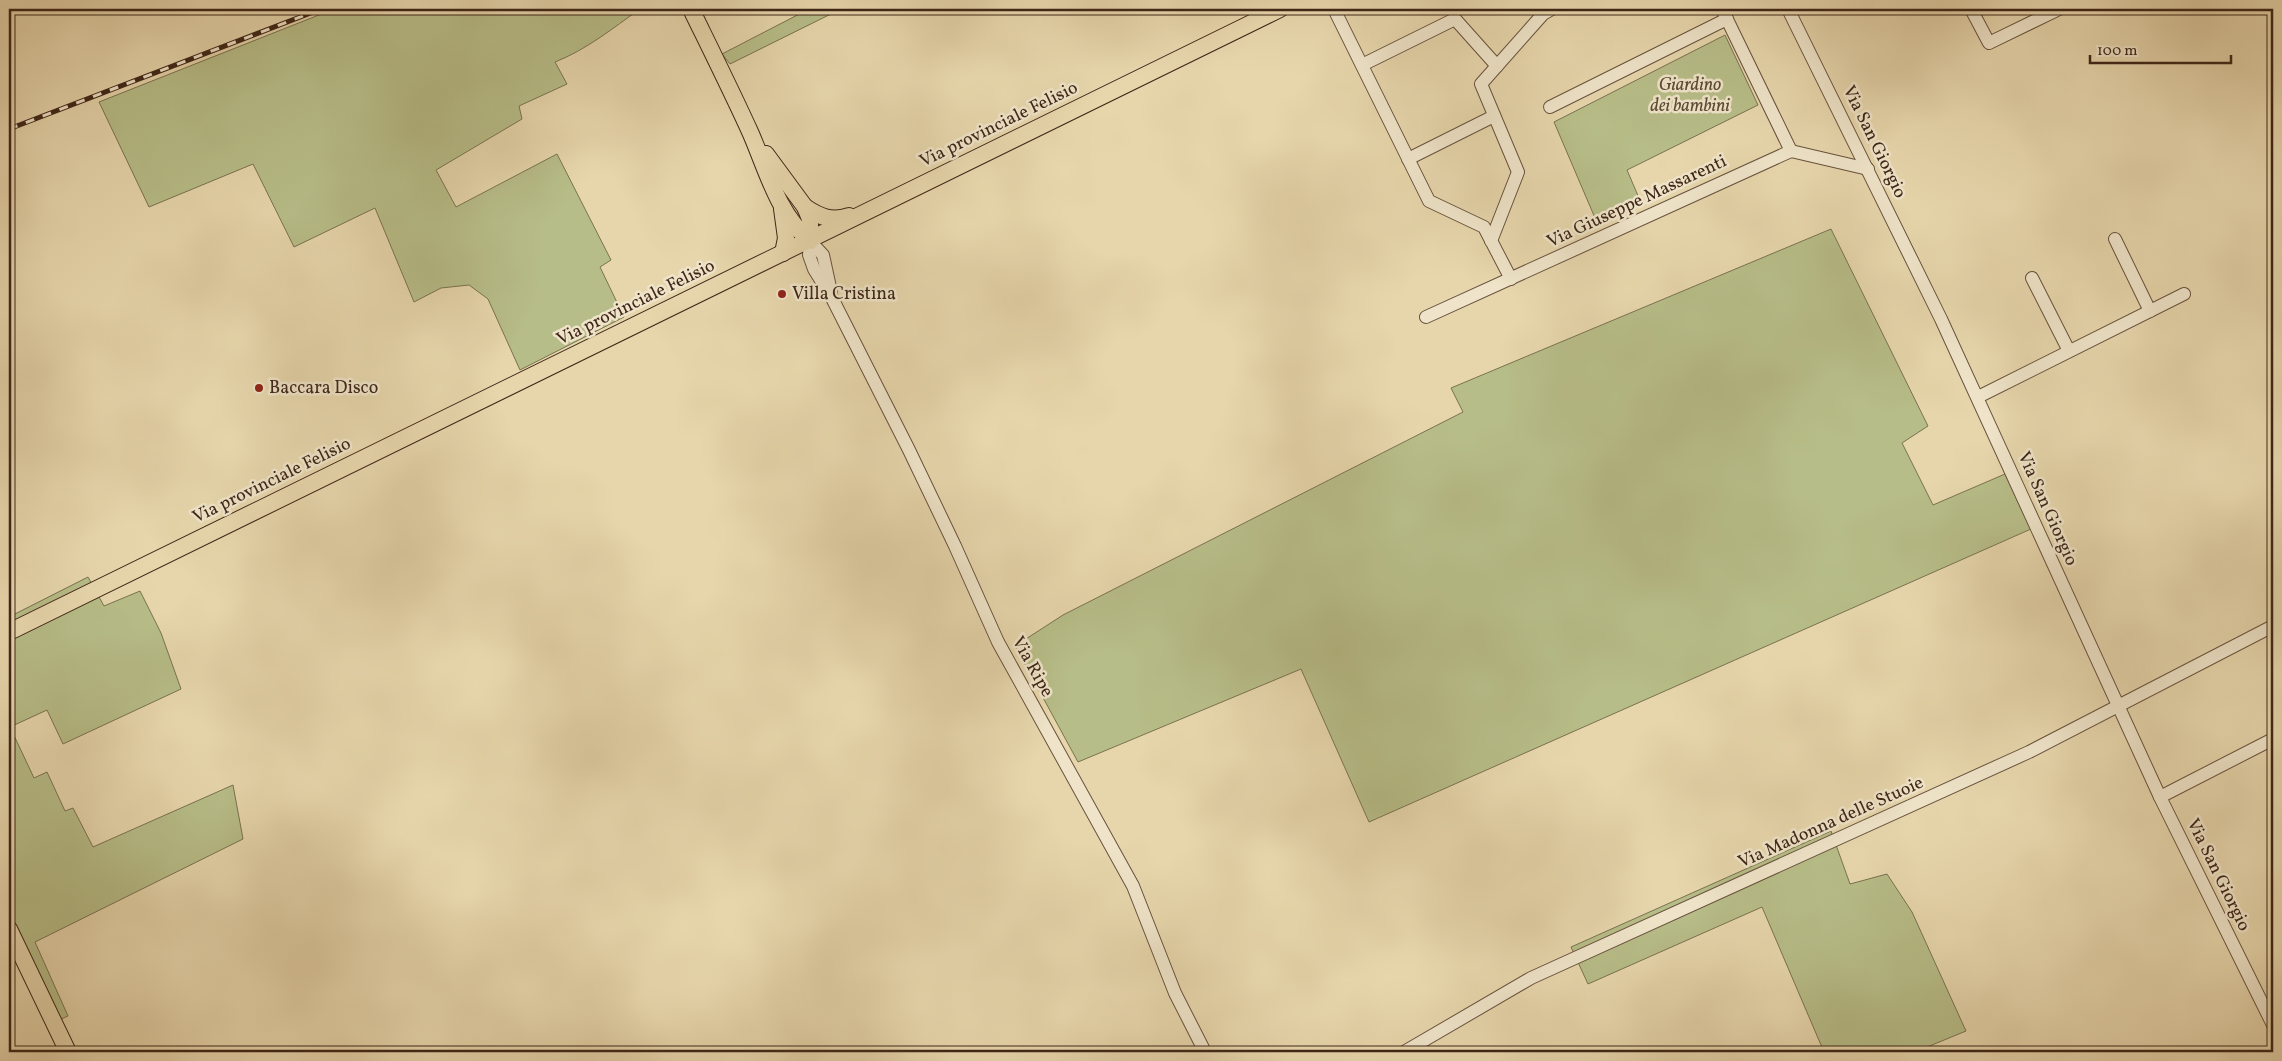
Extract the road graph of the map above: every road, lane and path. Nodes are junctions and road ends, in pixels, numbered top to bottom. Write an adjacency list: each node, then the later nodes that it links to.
1 (691, 9): 13 (main road)
2 (1280, 9): 19 (main road, Via provinciale Felisio)
3 (1334, 9): 9 (street)
4 (1788, 9): 16 (street, Via San Giorgio)
5 (1971, 9): 6 (street)
6 (2060, 9)
7 (1545, 10): 10 (street)
8 (1725, 14): 11 (street); 14 (street)
9 (1362, 65): 10 (street); 15 (street)
10 (1497, 66): 12 (street)
11 (1550, 107)
12 (1494, 116): 15 (street); 22 (street)
13 (751, 134): 17 (main road); 18 (main road)
14 (1791, 151): 16 (street); 25 (street, Via Giuseppe Massarenti)
15 (1408, 159): 22 (street)
16 (1868, 169): 30 (street, Via San Giorgio)
17 (782, 207): 21 (main road); 23 (main road)
18 (805, 207): 19 (main road); 21 (main road)
19 (877, 207): 21 (main road, Via provinciale Felisio)
20 (2115, 239): 27 (street)
21 (810, 241): 23 (main road, Via provinciale Felisio); 39 (street, Via Ripe)
22 (1491, 241): 25 (street)
23 (783, 253): 32 (main road, Via provinciale Felisio)
24 (2032, 278): 29 (street)
25 (1511, 279): 28 (street, Via Giuseppe Massarenti)
26 (2184, 294): 27 (street)
27 (2150, 311): 29 (street)
28 (1426, 318)
29 (2069, 351): 30 (street)
30 (1978, 397): 33 (street, Via San Giorgio)
31 (2273, 626): 33 (street, Via Madonna delle Stuoie)
32 (9, 632)
33 (2118, 706): 35 (street, Via San Giorgio); 40 (street, Via Madonna delle Stuoie)
34 (2273, 739): 35 (street)
35 (2160, 797): 37 (street, Via San Giorgio)
36 (9, 929): 38 (main road)
37 (2273, 1025)
38 (68, 1052)
39 (1205, 1052)
40 (1404, 1052)

